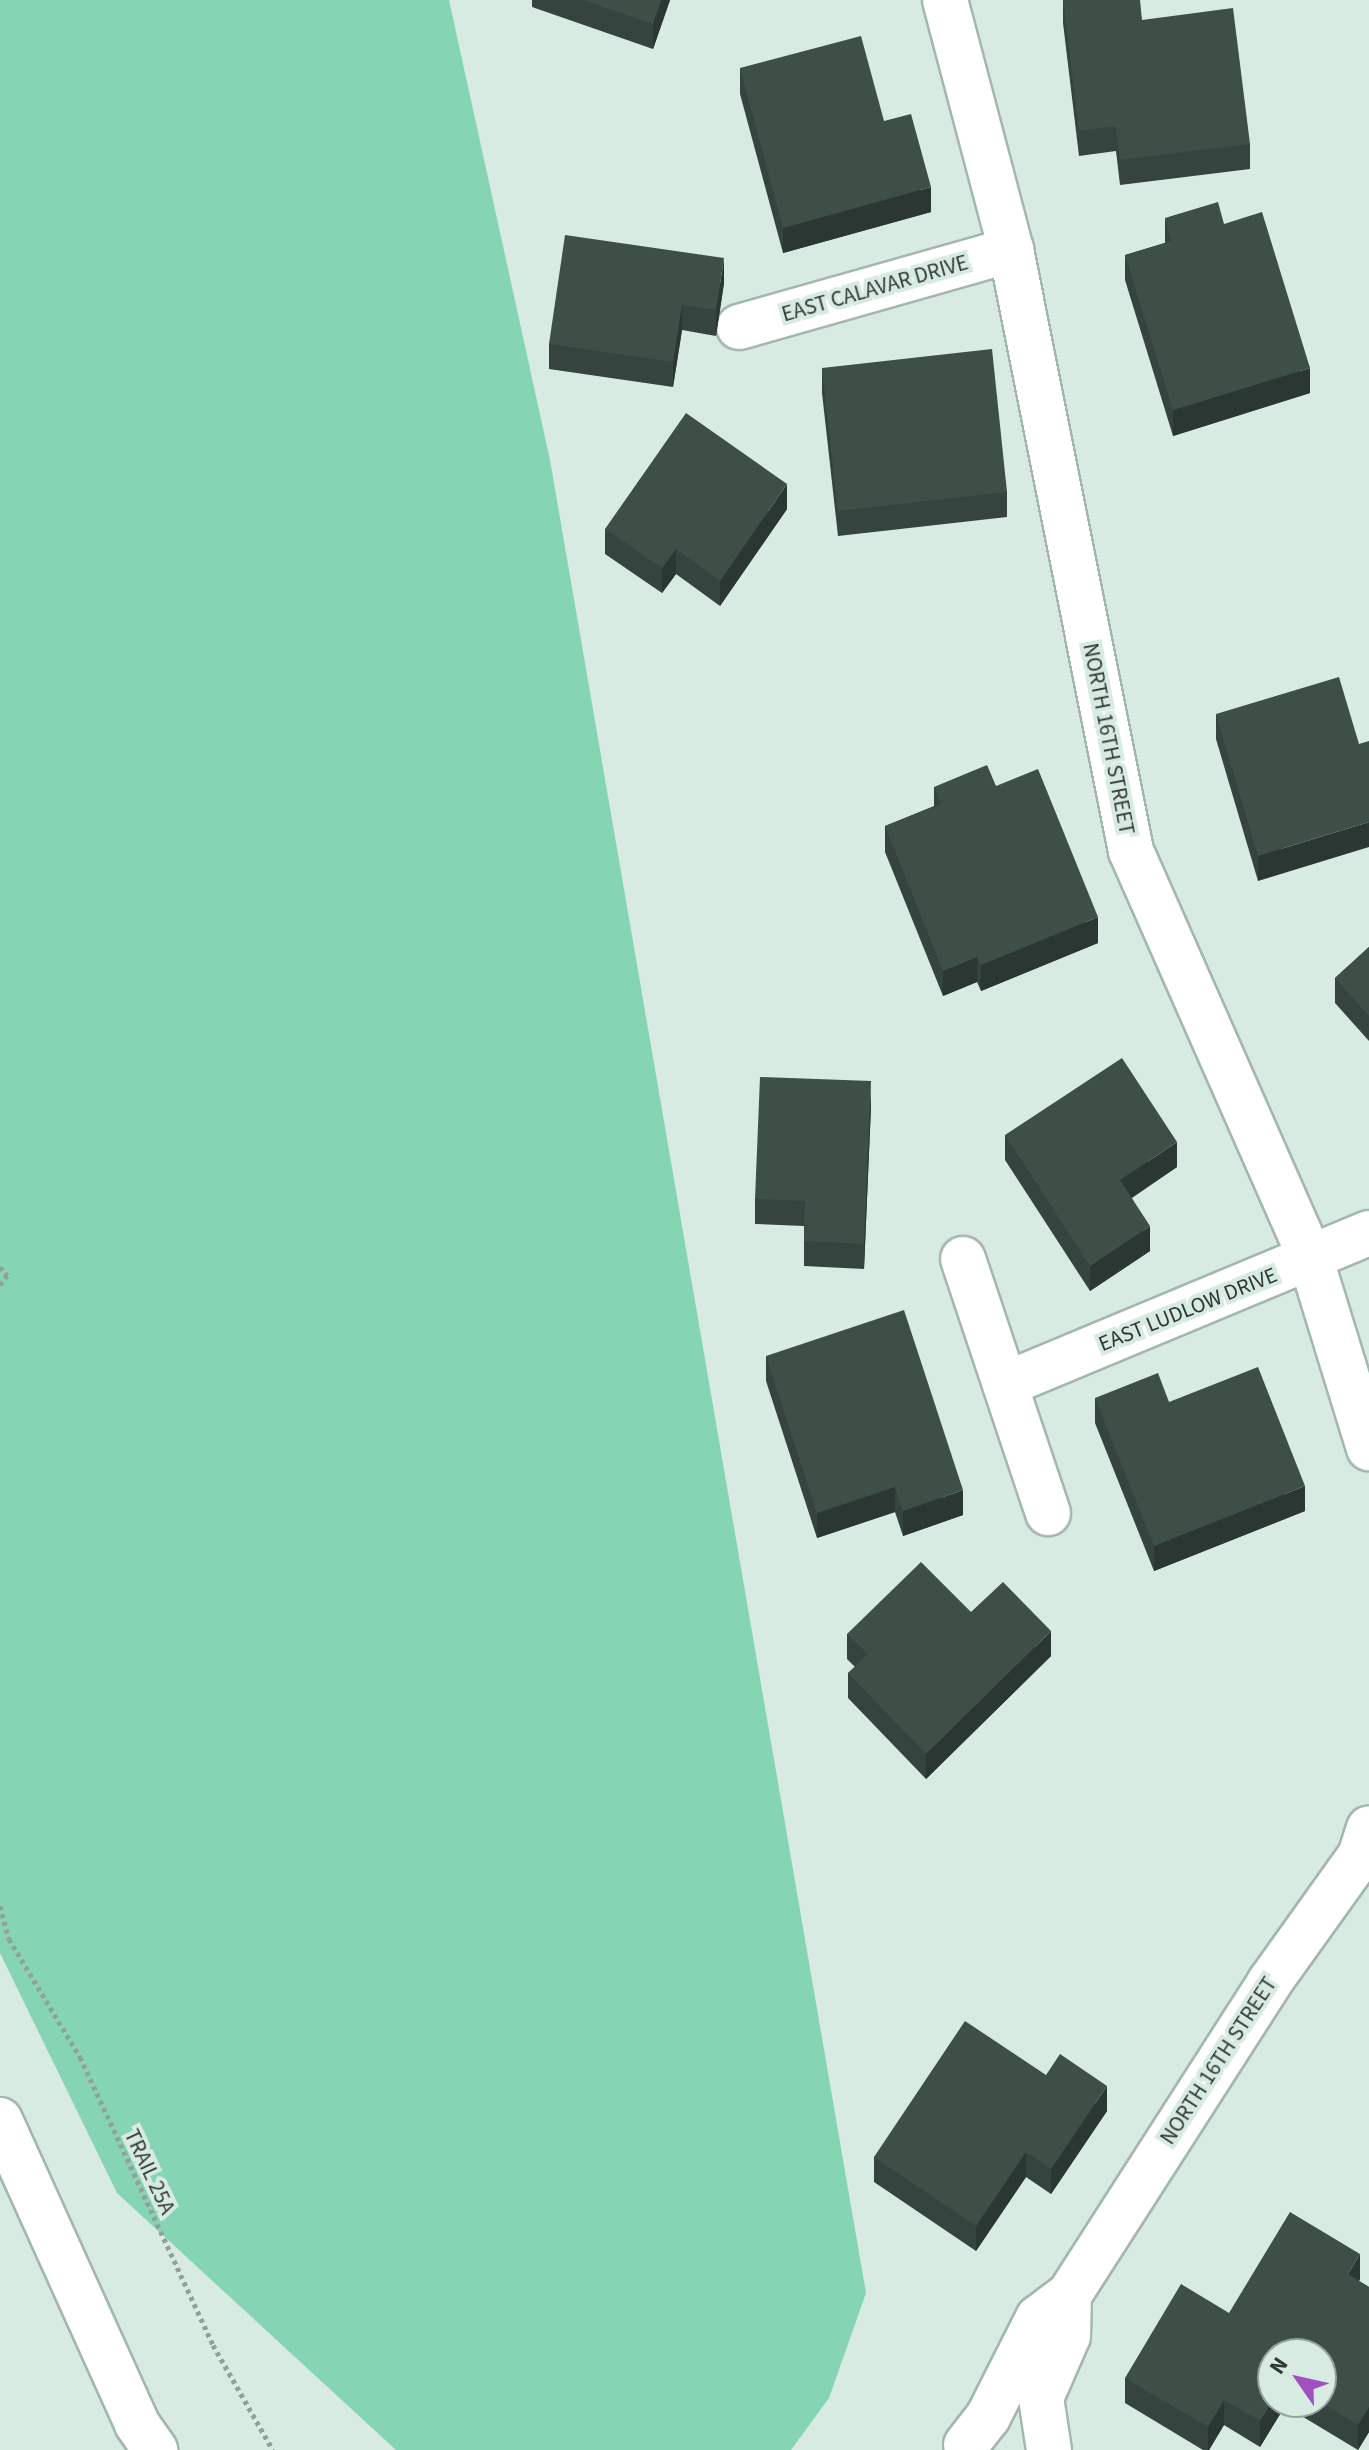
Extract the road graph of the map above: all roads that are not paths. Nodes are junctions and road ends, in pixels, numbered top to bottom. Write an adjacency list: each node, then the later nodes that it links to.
1 (945, 0): 2 (street, NORTH 16TH STREET)
2 (1011, 250): 3 (street, EAST CALAVAR DRIVE); 6 (street, NORTH 16TH STREET)
3 (739, 327)
4 (1369, 1233): 6 (street, EAST LUDLOW DRIVE)
5 (963, 1259): 7 (street)
6 (1311, 1260): 7 (street, EAST LUDLOW DRIVE); 8 (street, NORTH 16TH STREET)
7 (1006, 1384): 9 (street)
8 (1369, 1448)
9 (1048, 1513)
10 (1369, 1828): 12 (street, NORTH 16TH STREET)
11 (0, 2120): 14 (street)
12 (1069, 2295): 13 (street, NORTH 16TH STREET); 15 (street)
13 (963, 2447): 15 (street)
14 (155, 2450)
15 (1047, 2450)

